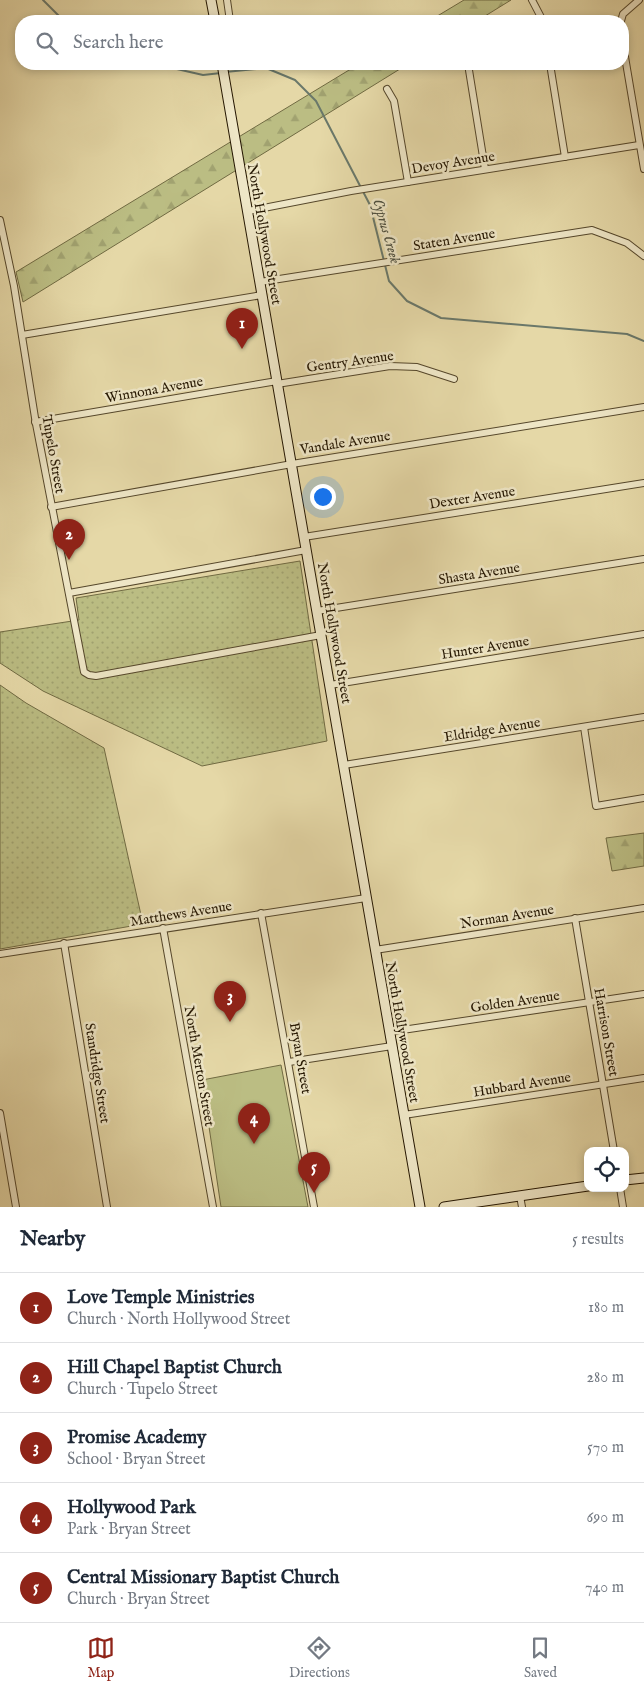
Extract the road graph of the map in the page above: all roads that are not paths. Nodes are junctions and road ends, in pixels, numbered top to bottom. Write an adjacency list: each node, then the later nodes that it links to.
1 (211, 0): 5 (main road)
2 (227, 0): 6 (street)
3 (532, 0): 7 (street)
4 (639, 0): 8 (street)
5 (214, 15)
6 (229, 15)
7 (540, 15)
8 (623, 15)
9 (223, 70): 19 (main road, North Hollywood Street)
10 (469, 70): 17 (street)
11 (551, 70): 15 (street)
12 (627, 70): 14 (street)
13 (387, 89): 18 (street)
14 (639, 145): 15 (street, Devoy Avenue); 16 (street)
15 (565, 157): 17 (street, Devoy Avenue)
16 (644, 169)
17 (486, 170): 18 (street, Devoy Avenue)
18 (408, 182): 19 (street, Devoy Avenue)
19 (248, 211): 22 (main road, North Hollywood Street)
20 (0, 220): 24 (street, Tupelo Street)
21 (644, 256): 22 (street, Staten Avenue)
22 (260, 282): 23 (main road, North Hollywood Street)
23 (262, 295): 24 (street); 26 (main road, North Hollywood Street)
24 (22, 335): 28 (street, Tupelo Street)
25 (454, 379): 26 (street, Gentry Avenue)
26 (277, 382): 28 (street, Winnona Avenue); 29 (main road, North Hollywood Street)
27 (644, 406): 29 (street, Vandale Avenue)
28 (36, 422): 31 (street, Tupelo Street)
29 (292, 464): 31 (street, Vandale Avenue); 32 (main road, North Hollywood Street)
30 (644, 482): 32 (street, Dexter Avenue)
31 (52, 507): 35 (street, Tupelo Street)
32 (304, 537): 33 (main road, North Hollywood Street)
33 (306, 550): 35 (street); 36 (main road, North Hollywood Street)
34 (644, 560): 36 (street, Shasta Avenue)
35 (69, 593): 38 (street, Tupelo Street)
36 (317, 611): 38 (main road, North Hollywood Street)
37 (644, 634): 39 (street, Hunter Avenue)
38 (321, 635): 39 (main road, North Hollywood Street)
39 (330, 685): 42 (main road, North Hollywood Street)
40 (644, 717): 41 (street, Eldridge Avenue)
41 (584, 727): 42 (street, Eldridge Avenue); 43 (street)
42 (344, 765): 44 (main road, North Hollywood Street)
43 (644, 798)
44 (366, 898): 46 (street, Matthews Avenue); 50 (main road, North Hollywood Street)
45 (644, 908): 47 (street, Norman Avenue)
46 (262, 913): 48 (street, Matthews Avenue); 56 (street, Bryan Street)
47 (574, 918): 50 (street, Norman Avenue); 53 (street, Harrison Street)
48 (163, 928): 49 (street, Matthews Avenue); 69 (street, North Merton Street)
49 (64, 943): 51 (street, Matthews Avenue); 68 (street, Standridge Street)
50 (375, 950): 54 (main road, North Hollywood Street)
51 (0, 954)
52 (644, 994): 53 (street, Golden Avenue)
53 (588, 1003): 54 (street, Golden Avenue); 58 (street, Harrison Street)
54 (389, 1032): 55 (main road, North Hollywood Street)
55 (392, 1046): 56 (street); 60 (main road, North Hollywood Street)
56 (289, 1062): 70 (street, Bryan Street)
57 (644, 1078): 58 (street, Hubbard Avenue)
58 (603, 1084): 60 (street, Hubbard Avenue); 61 (street, Harrison Street)
59 (0, 1113): 67 (street)
60 (404, 1115): 71 (main road, North Hollywood Street)
61 (613, 1147)
62 (644, 1178): 63 (main road)
63 (629, 1180)
64 (584, 1187): 66 (main road)
65 (621, 1192): 74 (street)
66 (520, 1196): 72 (main road); 73 (street)
67 (16, 1207)
68 (107, 1207)
69 (213, 1207)
70 (314, 1207)
71 (420, 1207)
72 (444, 1207)
73 (522, 1207)
74 (623, 1207)

